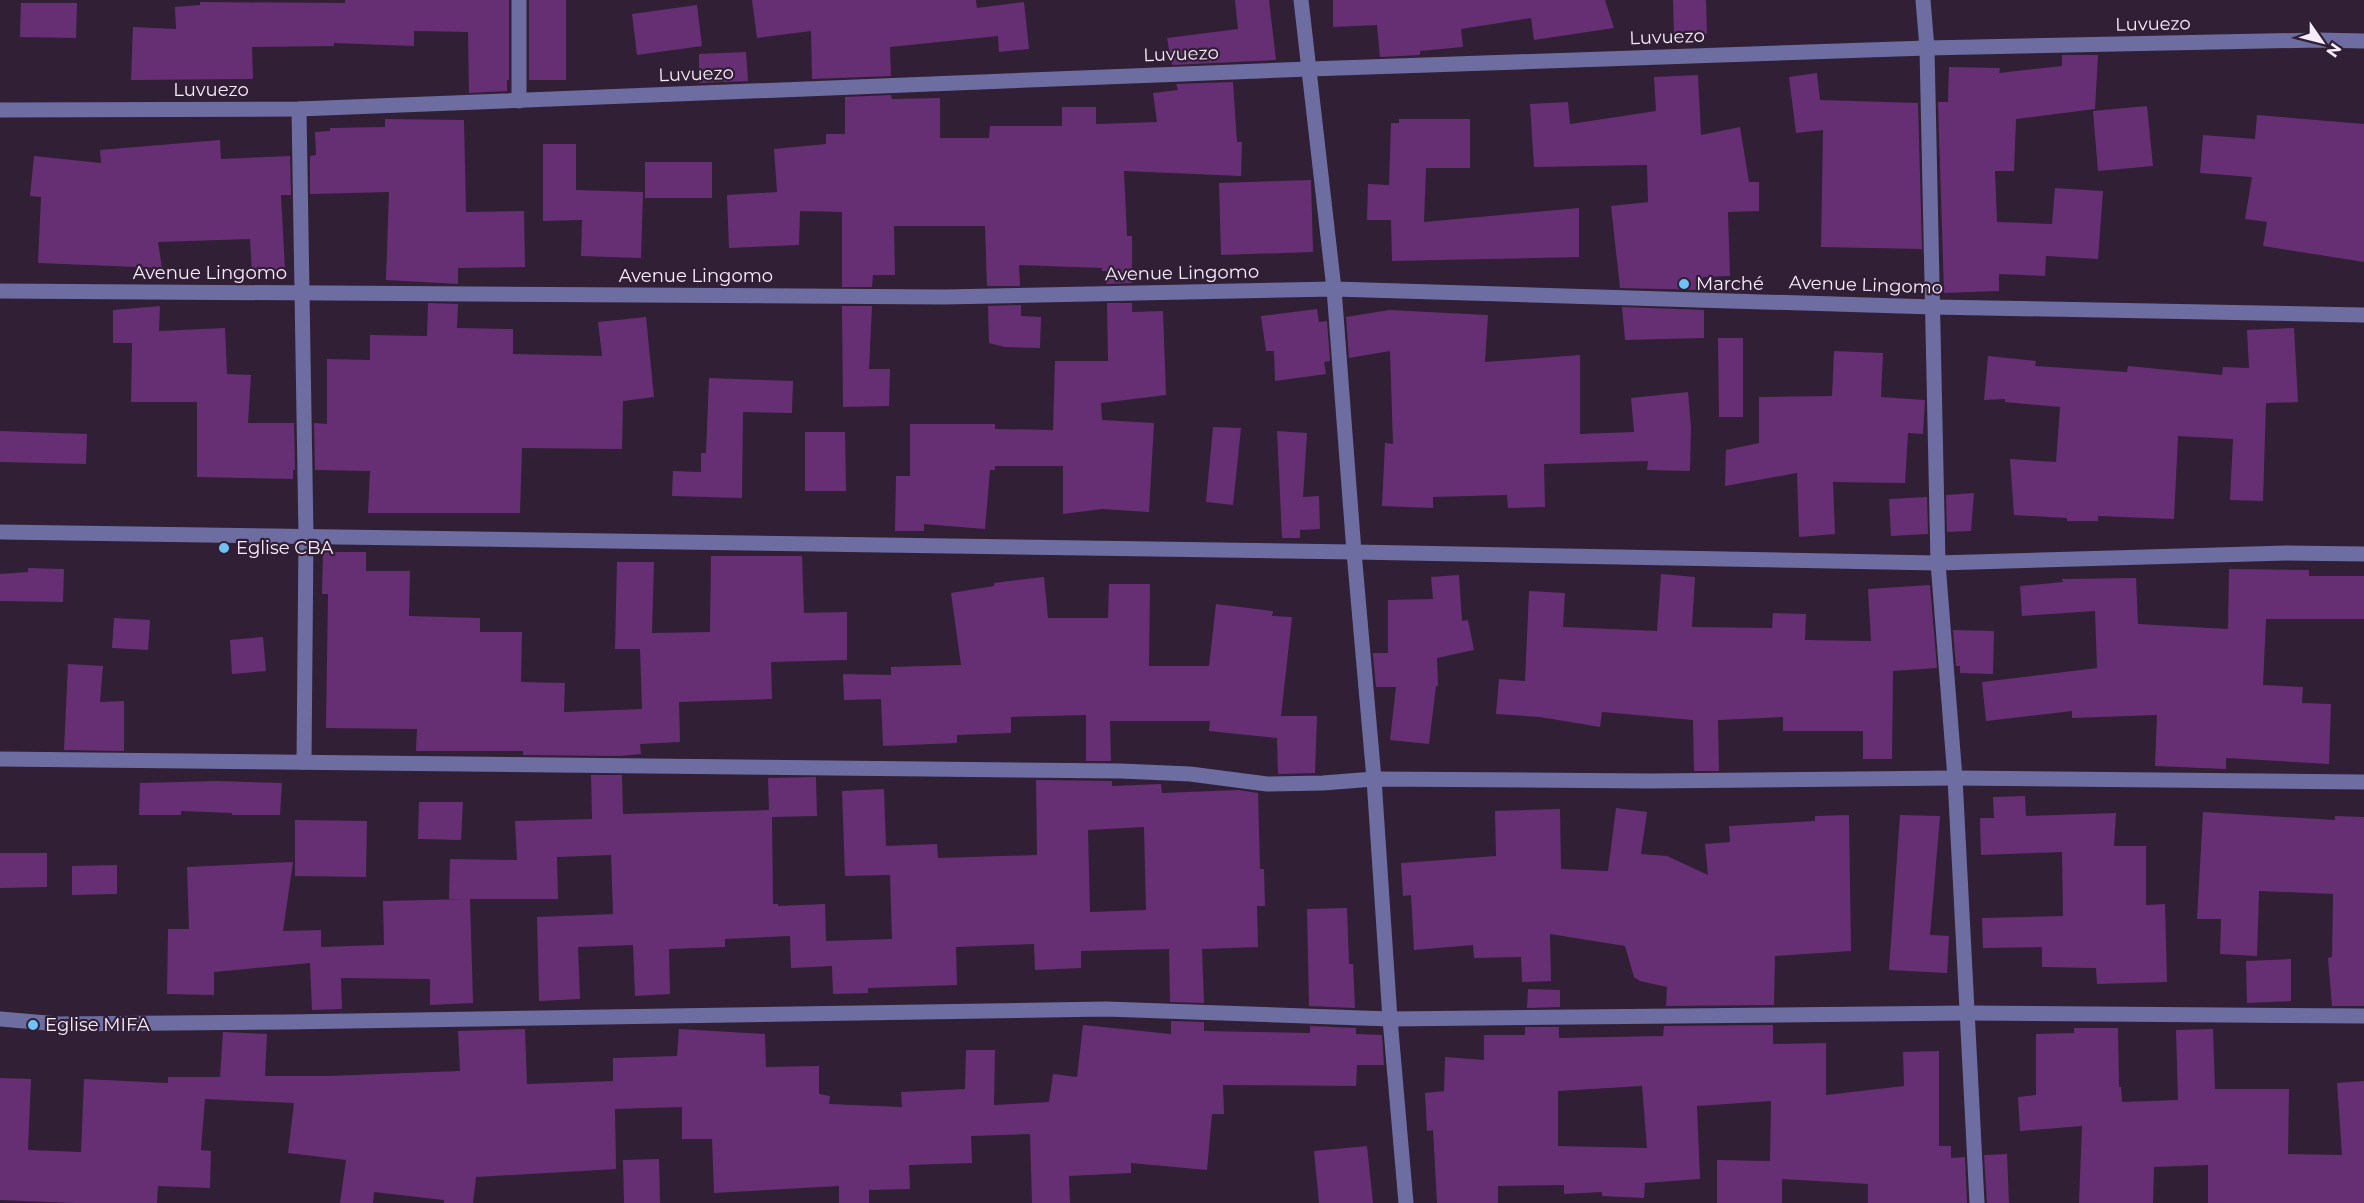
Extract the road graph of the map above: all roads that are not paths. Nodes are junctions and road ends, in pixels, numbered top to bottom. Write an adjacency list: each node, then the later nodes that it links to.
1 (519, 0): 7 (street)
2 (1301, 0): 6 (street)
3 (1923, 0): 5 (street)
4 (2364, 41): 5 (street, Luvuezo)
5 (1927, 48): 6 (street, Luvuezo); 13 (street)
6 (1309, 69): 7 (street, Luvuezo); 10 (street)
7 (519, 101): 8 (street, Luvuezo)
8 (299, 109): 9 (street, Luvuezo); 12 (street)
9 (0, 110)
10 (1334, 289): 12 (street, Avenue Lingomo); 13 (street, Avenue Lingomo); 17 (street)
11 (0, 291): 12 (street, Avenue Lingomo)
12 (304, 293): 16 (street)
13 (1933, 307): 14 (street, Avenue Lingomo); 19 (street)
14 (2364, 315)
15 (0, 532): 16 (street)
16 (306, 536): 17 (street); 21 (street)
17 (1354, 552): 19 (street); 23 (street)
18 (2364, 554): 19 (street)
19 (1938, 563): 22 (street)
20 (0, 759): 21 (street)
21 (304, 762): 23 (street)
22 (1955, 778): 23 (street); 24 (street); 25 (street)
23 (1374, 779): 28 (street)
24 (2364, 782)
25 (1968, 1013): 26 (street); 28 (street); 30 (street)
26 (2364, 1016)
27 (0, 1019): 28 (street)
28 (1390, 1019): 29 (street)
29 (1406, 1203)
30 (1977, 1203)

